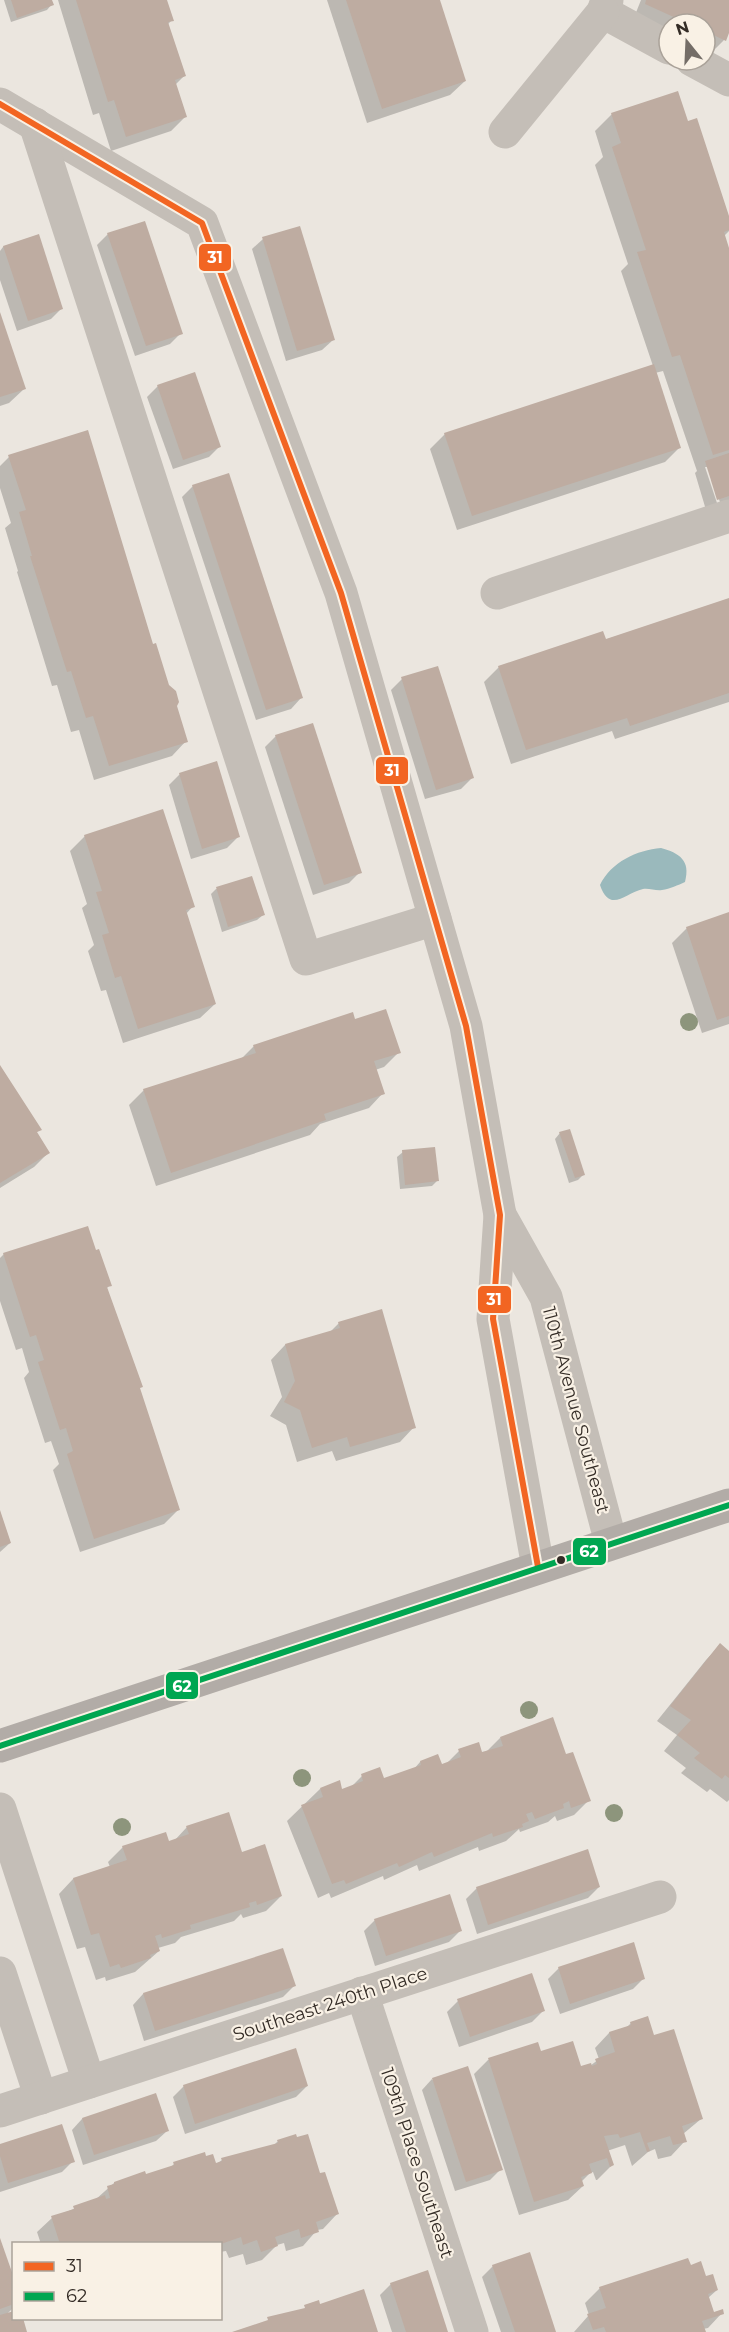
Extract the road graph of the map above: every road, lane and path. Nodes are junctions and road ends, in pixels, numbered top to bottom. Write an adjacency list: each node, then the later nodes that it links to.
1 (605, 6): 2 (street); 7 (street)
2 (657, 40)
3 (714, 72): 4 (street)
4 (729, 80)
5 (0, 104): 6 (street, 110th Avenue Southeast)
6 (35, 124): 10 (street, 110th Avenue Southeast); 10 (street)
7 (505, 132)
8 (729, 516): 9 (street)
9 (497, 592)
10 (435, 919): 11 (street, 110th Avenue Southeast)
11 (500, 1215): 13 (street, 110th Avenue Southeast); 14 (street, 110th Avenue Southeast)
12 (729, 1504): 13 (main road)
13 (611, 1543): 14 (main road)
14 (538, 1567): 15 (main road)
15 (0, 1746)
16 (0, 1809): 20 (street)
17 (660, 1898): 19 (street, Southeast 240th Place)
18 (0, 1972): 21 (street)
19 (362, 1993): 20 (street, Southeast 240th Place); 23 (street, 109th Place Southeast)
20 (89, 2082): 21 (street, Southeast 240th Place)
21 (41, 2098): 22 (street, Southeast 240th Place)
22 (0, 2111)
23 (472, 2332)

